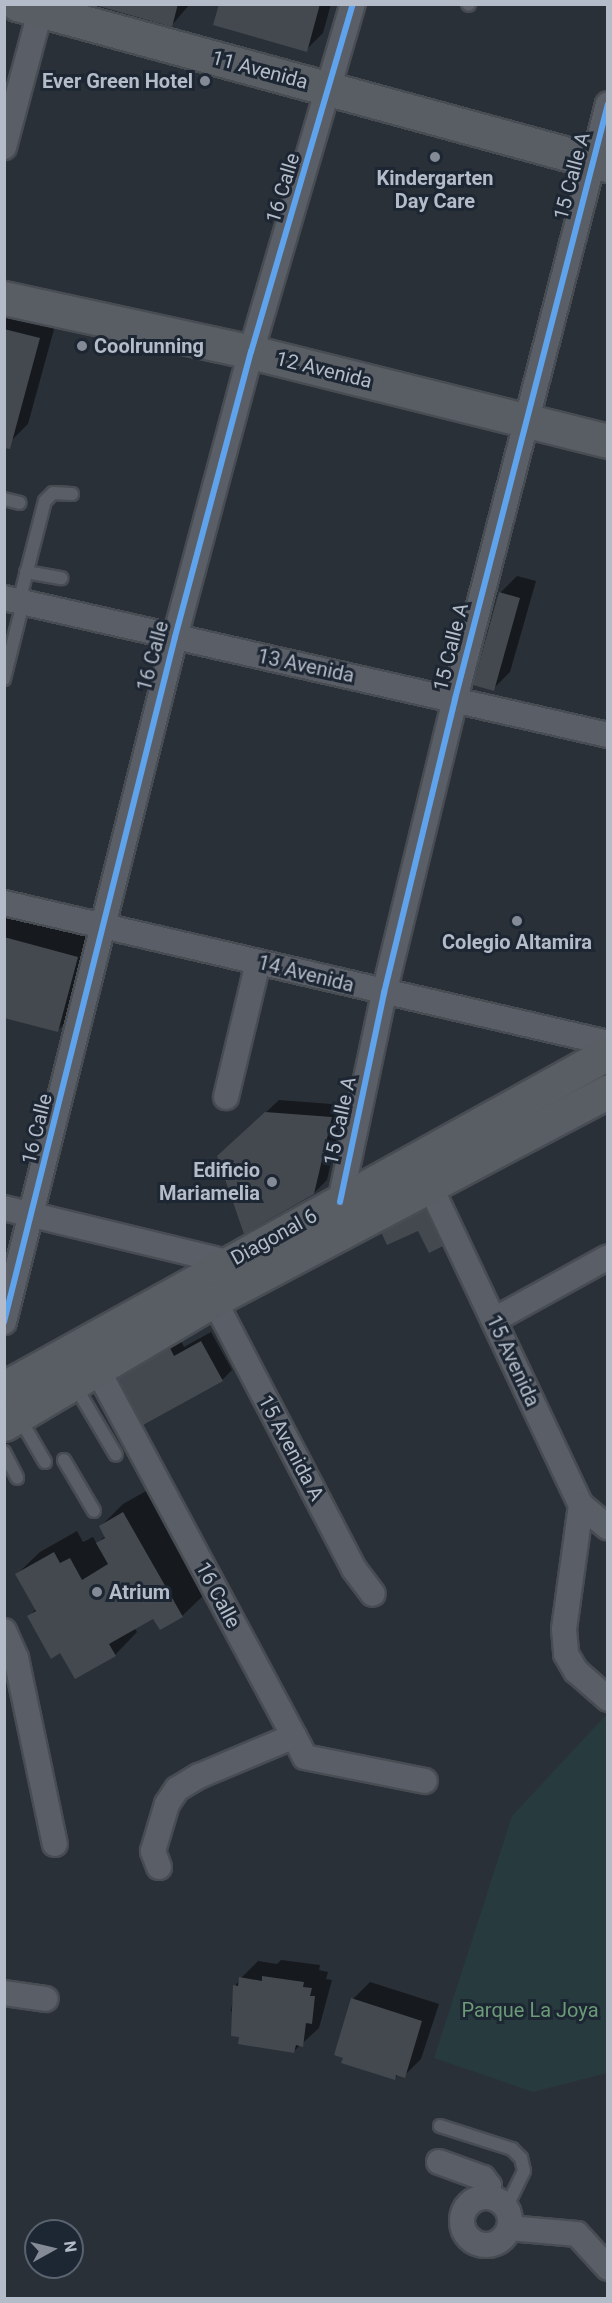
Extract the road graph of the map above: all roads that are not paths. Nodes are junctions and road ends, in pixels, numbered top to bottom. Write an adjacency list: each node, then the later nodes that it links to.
1 (353, 4): 3 (street, 16 Calle)
2 (33, 6): 3 (main road, 11 Avenida); 5 (street)
3 (330, 90): 6 (main road, 11 Avenida); 8 (street, 16 Calle)
4 (608, 104): 6 (street, 15 Calle A)
5 (4, 147)
6 (600, 163): 9 (street, 15 Calle A)
7 (4, 298): 8 (main road, 12 Avenida)
8 (251, 352): 9 (main road, 12 Avenida); 17 (street, 16 Calle)
9 (525, 421): 10 (main road, 12 Avenida); 19 (street, 15 Calle A)
10 (608, 441)
11 (72, 495): 14 (lane)
12 (4, 499): 13 (lane)
13 (20, 503)
14 (26, 572): 15 (lane); 16 (lane)
15 (61, 578)
16 (15, 601): 17 (street, 13 Avenida); 18 (lane)
17 (175, 637): 19 (street, 13 Avenida); 22 (street, 16 Calle)
18 (4, 680)
19 (455, 699): 20 (street, 13 Avenida); 24 (street, 15 Calle A)
20 (608, 735)
21 (4, 903): 22 (street, 14 Avenida)
22 (103, 926): 23 (street, 14 Avenida); 32 (street, 16 Calle)
23 (258, 963): 24 (street, 14 Avenida); 28 (street)
24 (384, 993): 25 (street, 14 Avenida); 30 (street, 15 Calle A)
25 (608, 1043)
26 (608, 1053): 30 (main road, Diagonal 6)
27 (608, 1091): 29 (main road, Diagonal 6)
28 (226, 1097)
29 (430, 1186): 35 (main road, Diagonal 6); 36 (street, 15 Avenida)
30 (340, 1202): 34 (main road, Diagonal 6)
31 (4, 1208): 32 (street)
32 (33, 1215): 34 (street); 37 (street, 16 Calle)
33 (608, 1257): 36 (street)
34 (228, 1263): 39 (main road, Diagonal 6)
35 (214, 1300): 38 (main road, Diagonal 6); 48 (street, 15 Avenida A)
36 (494, 1320): 45 (street, 15 Avenida)
37 (4, 1322)
38 (85, 1376): 39 (main road, Diagonal 6); 41 (lane); 51 (street, 16 Calle)
39 (9, 1409): 43 (lane)
40 (4, 1452): 44 (lane)
41 (116, 1455)
42 (64, 1460): 46 (lane)
43 (45, 1462)
44 (17, 1478)
45 (581, 1505): 47 (street, 15 Avenida); 50 (street)
46 (94, 1511)
47 (608, 1528)
48 (373, 1593)
49 (4, 1631): 53 (street)
50 (608, 1699)
51 (300, 1747): 52 (street); 54 (street)
52 (425, 1781)
53 (55, 1844)
54 (159, 1867)
55 (4, 1993): 56 (street)
56 (46, 2000)
57 (440, 2126): 59 (lane)
58 (439, 2162): 59 (street)
59 (501, 2211): 60 (street)
60 (608, 2268)

